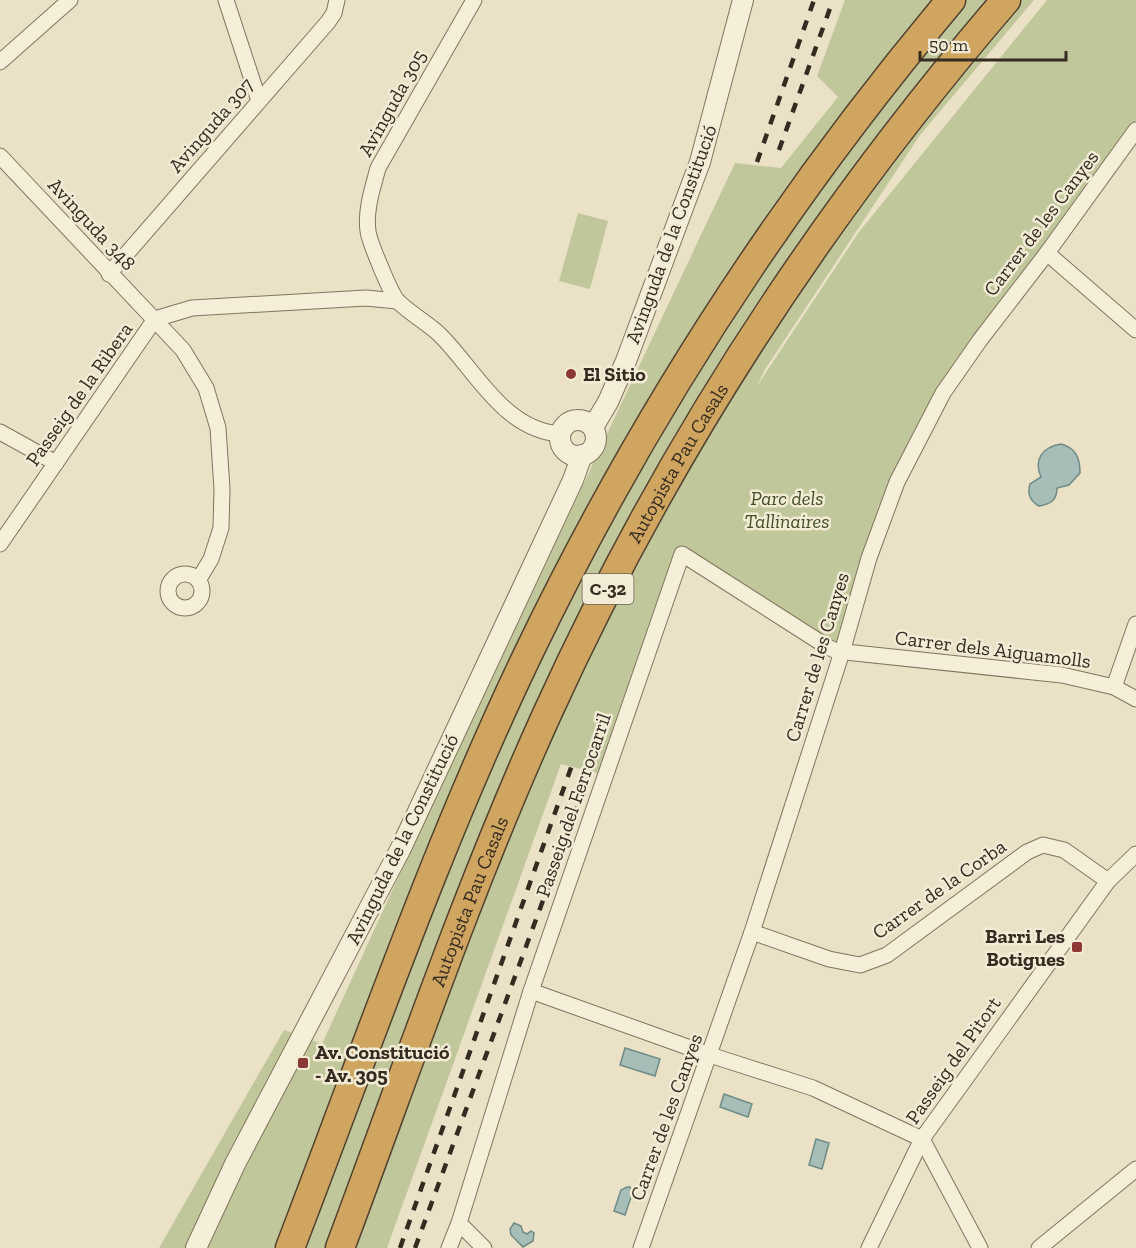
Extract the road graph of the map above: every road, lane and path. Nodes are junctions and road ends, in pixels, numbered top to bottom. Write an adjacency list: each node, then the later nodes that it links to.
1 (70, 0): 8 (street)
2 (226, 0): 9 (street)
3 (337, 0): 9 (street, Avinguda 307)
4 (474, 0): 14 (street, Avinguda 305)
5 (743, 0): 17 (street, Avinguda de la Constitució)
6 (951, 0): 39 (highway, C-32)
7 (1006, 0): 40 (highway, Autopista Pau Casals / C-32)
8 (0, 62)
9 (259, 101): 13 (street, Avinguda 307)
10 (1136, 130): 12 (street, Carrer de les Canyes)
11 (0, 156): 13 (street, Avinguda 348)
12 (1047, 253): 16 (street); 25 (street, Carrer de les Canyes)
13 (109, 274): 15 (street, Avinguda 348)
14 (397, 301): 15 (street, Passeig de la Ribera); 19 (street, Avinguda 305)
15 (155, 319): 21 (street, Passeig de la Ribera); 23 (street, Avinguda 348)
16 (1136, 330)
17 (593, 427): 19 (street); 20 (street, Avinguda de la Constitució)
18 (0, 432): 21 (street)
19 (560, 434): 20 (street)
20 (582, 455): 35 (street, Avinguda de la Constitució)
21 (56, 463): 22 (street, Passeig de la Ribera)
22 (0, 544)
23 (199, 579)
24 (1136, 624): 26 (street)
25 (842, 652): 26 (street, Carrer dels Aiguamolls); 30 (street, Carrer de les Canyes); 31 (street, Passeig del Ferrocarril)
26 (1114, 687): 27 (street, Carrer dels Aiguamolls)
27 (1136, 699)
28 (1136, 854): 29 (street, Passeig del Pitort)
29 (1107, 880): 30 (street, Carrer de la Corba); 33 (street, Passeig del Pitort)
30 (752, 932): 32 (street, Carrer de les Canyes)
31 (531, 991): 32 (street); 36 (street, Passeig del Ferrocarril)
32 (710, 1055): 33 (street); 43 (street, Carrer de les Canyes)
33 (922, 1139): 44 (street, Passeig del Pitort); 45 (street)
34 (1136, 1169): 46 (street)
35 (209, 1217): 37 (street, Avinguda de la Constitució); 38 (street, Avinguda de la Constitució)
36 (459, 1223): 41 (street, Passeig del Ferrocarril); 42 (street)
37 (183, 1248)
38 (196, 1248)
39 (290, 1248)
40 (340, 1248)
41 (449, 1248)
42 (484, 1248)
43 (641, 1248)
44 (869, 1248)
45 (980, 1248)
46 (1039, 1248)

